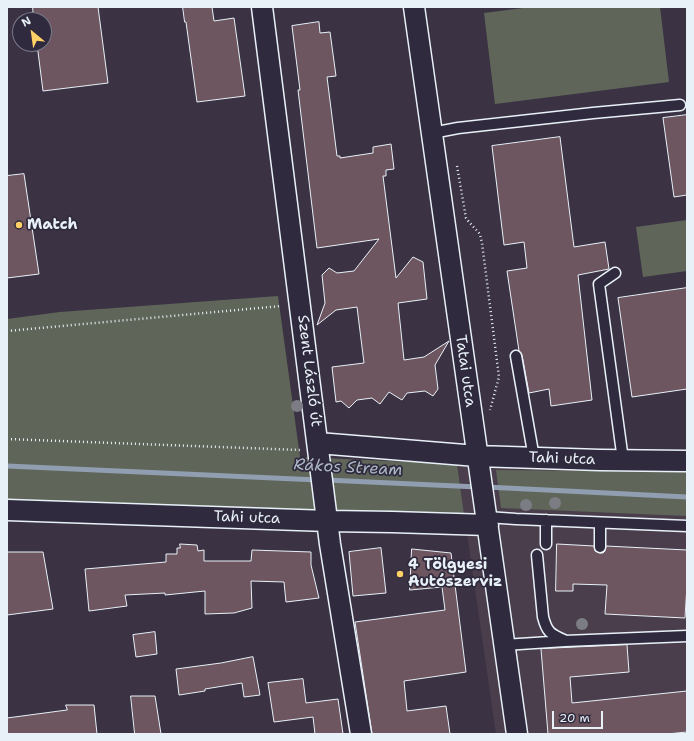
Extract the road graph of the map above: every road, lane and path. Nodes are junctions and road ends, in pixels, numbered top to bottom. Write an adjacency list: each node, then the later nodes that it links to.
1 (262, 7): 7 (street, Szent László út)
2 (414, 7): 4 (street, Tatai utca)
3 (680, 105): 4 (lane)
4 (432, 133): 13 (street, Tatai utca)
5 (456, 159): 10 (path)
6 (615, 273): 15 (lane)
7 (300, 304): 8 (path); 12 (street, Szent László út)
8 (7, 331)
9 (516, 356): 14 (lane)
10 (489, 413)
11 (7, 439): 12 (path)
12 (318, 447): 13 (street, Tahi utca); 18 (street, Szent László út)
13 (477, 456): 14 (street, Tahi utca); 19 (street, Tatai utca)
14 (534, 458): 15 (street, Tahi utca)
15 (623, 460): 16 (street, Tahi utca)
16 (687, 461)
17 (7, 510): 18 (street, Tahi utca)
18 (327, 514): 19 (street, Tahi utca); 29 (street, Szent László út)
19 (487, 517): 20 (lane); 28 (street, Tatai utca)
20 (546, 520): 21 (lane); 23 (lane)
21 (600, 523): 22 (lane); 24 (lane)
22 (687, 526)
23 (546, 544)
24 (600, 547)
25 (537, 555): 27 (lane)
26 (687, 636): 27 (lane)
27 (565, 641): 28 (lane)
28 (504, 645): 30 (street, Tatai utca)
29 (361, 734)
30 (517, 734)

